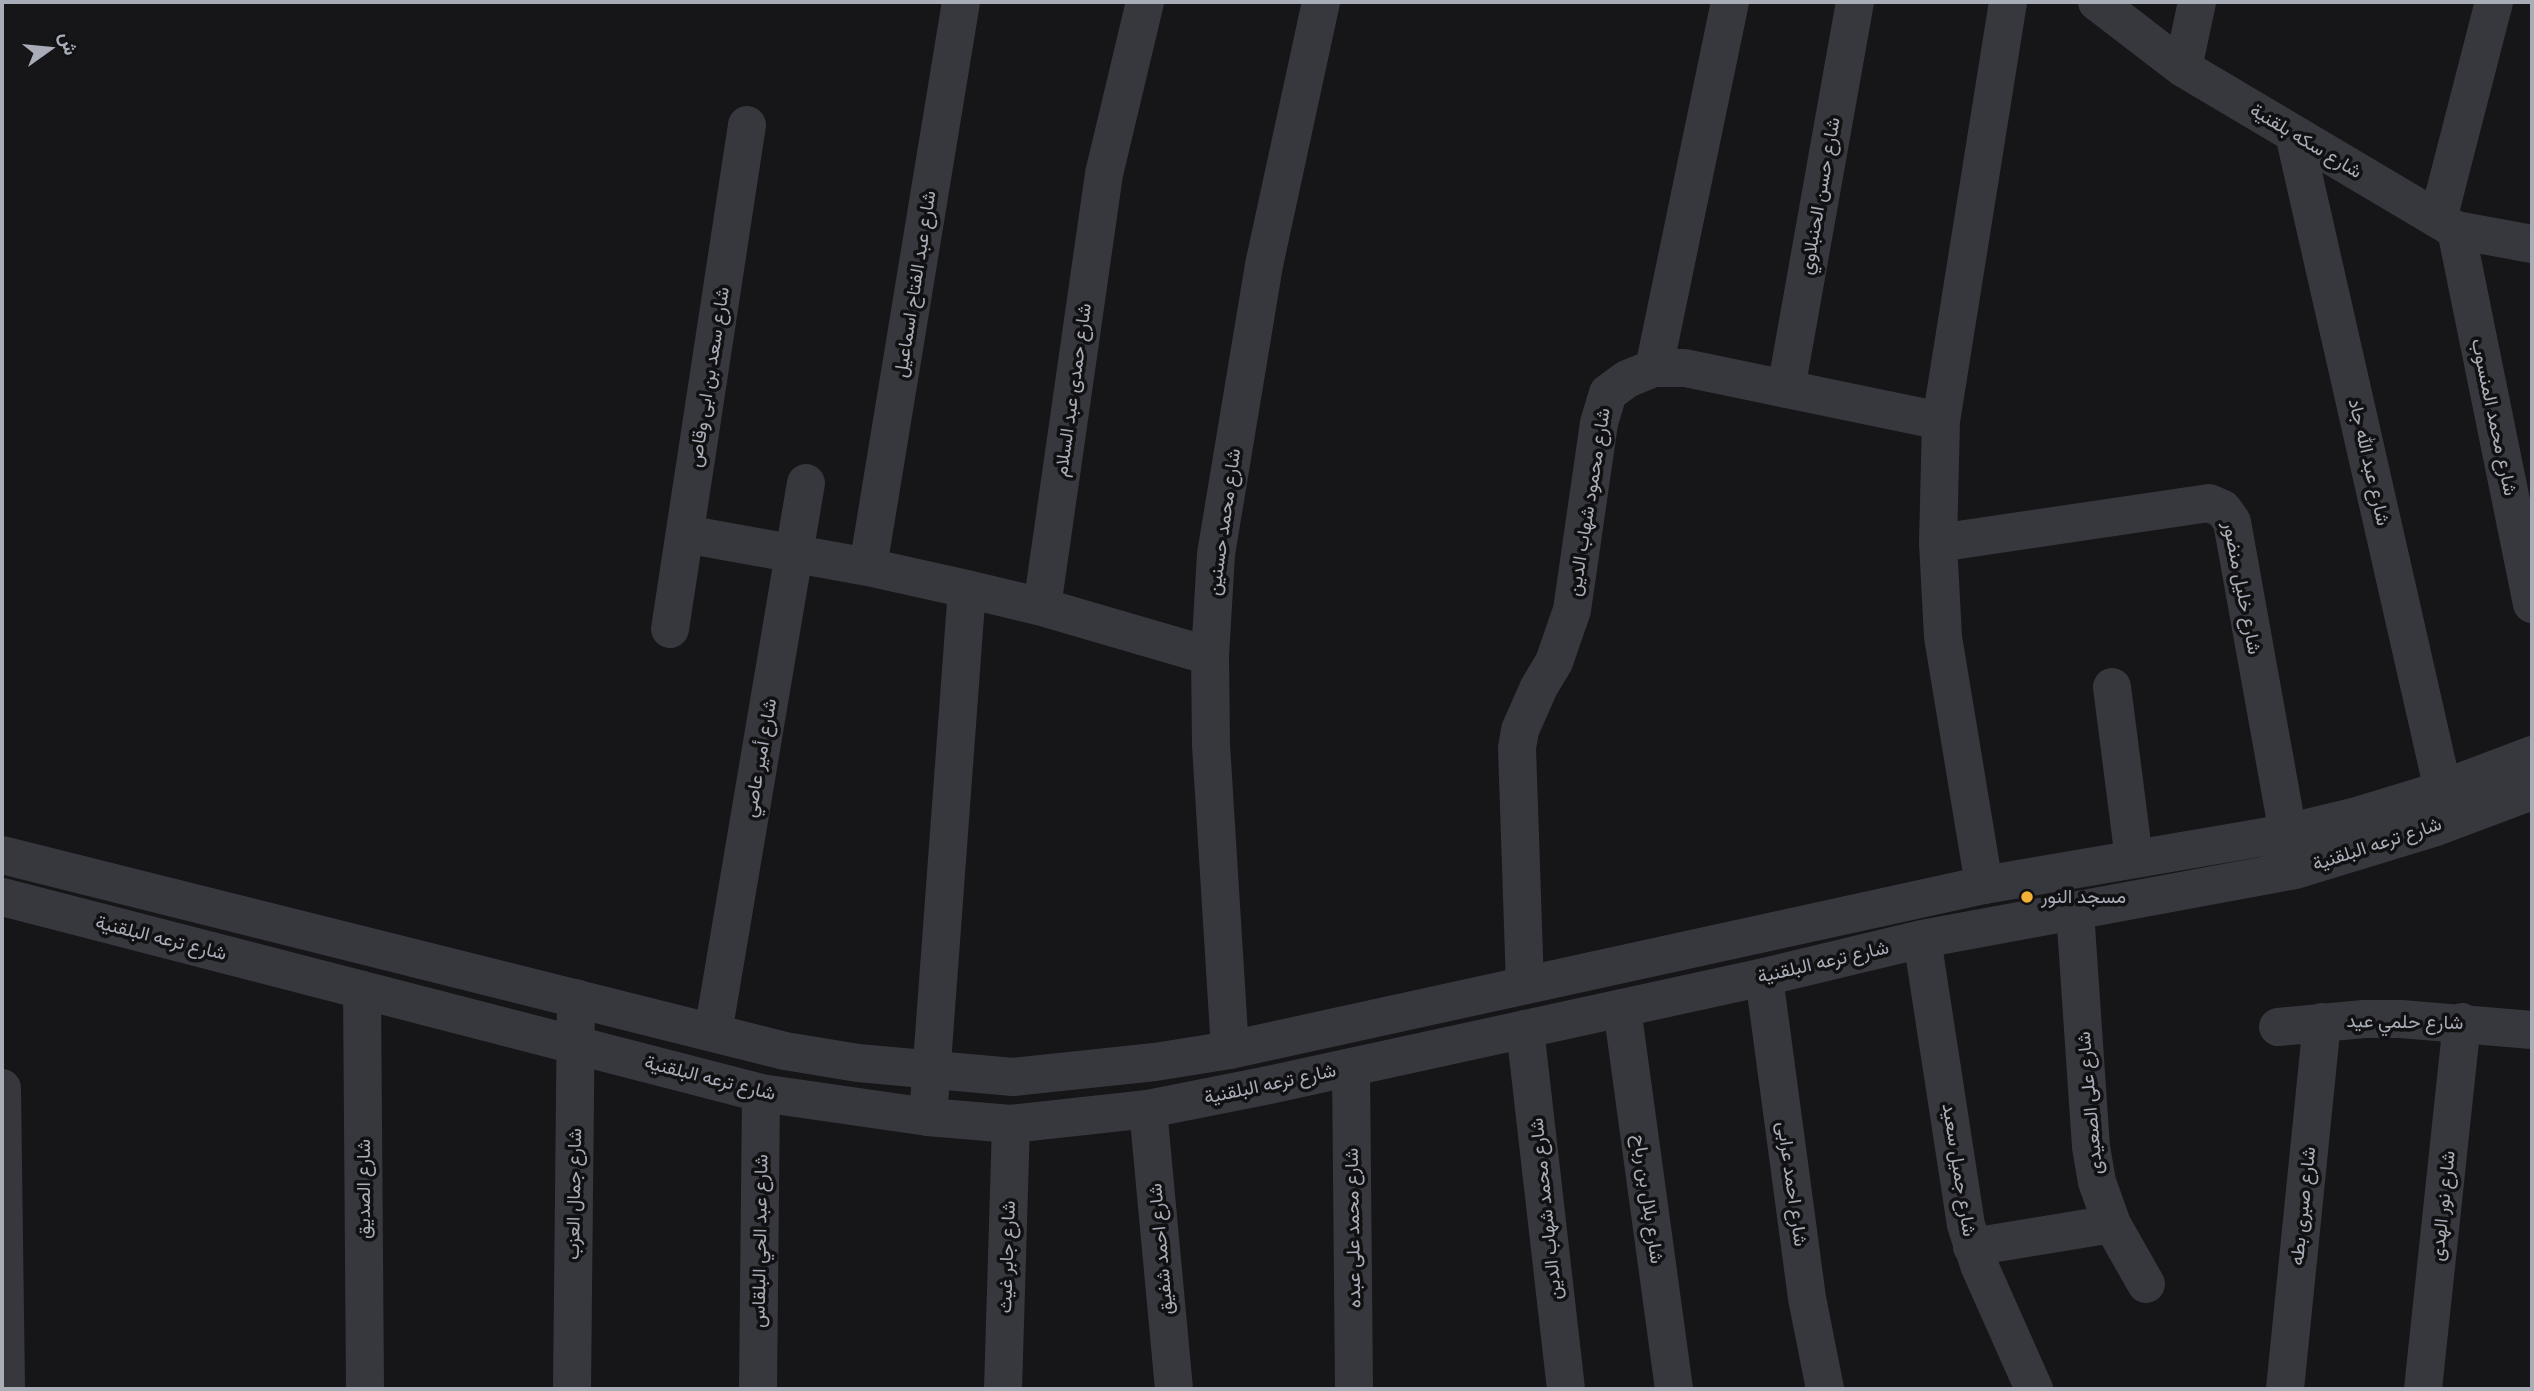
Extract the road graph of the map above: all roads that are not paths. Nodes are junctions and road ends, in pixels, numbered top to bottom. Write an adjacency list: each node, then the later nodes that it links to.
1 (961, 2): 22 (street, شارع عبد الفتاح اسماعيل)
2 (1145, 2): 25 (street, شارع حمدى عبد السلام)
3 (1321, 2): 27 (street, شارع محمد حسنين)
4 (1730, 2): 15 (street)
5 (1855, 2): 16 (street, شارع حسن الحنبلاوي)
6 (2008, 2): 17 (street)
7 (2096, 2): 10 (street, شارع سكه بلقنية)
8 (2197, 2): 10 (street)
9 (2494, 2): 13 (street)
10 (2183, 68): 12 (street, شارع سكه بلقنية)
11 (747, 125): 19 (street, شارع سعد بن ابى وقاص)
12 (2294, 134): 13 (street, شارع سكه بلقنية); 30 (street, شارع عبد الله جاد)
13 (2447, 225): 14 (street, شارع سكه بلقنية); 24 (street, شارع محمد المنسوب)
14 (2532, 244)
15 (1654, 368): 16 (street); 41 (street, شارع محمود شهاب الدين)
16 (1786, 390): 17 (street)
17 (1941, 421): 20 (street)
18 (806, 483): 21 (street, شارع أمير عاصي)
19 (685, 534): 21 (street); 26 (street, شارع سعد بن ابى وقاص)
20 (1938, 543): 32 (street, شارع خليل منضور); 36 (street)
21 (794, 554): 22 (street); 50 (street, شارع أمير عاصي)
22 (868, 567): 23 (street)
23 (967, 589): 25 (street); 54 (street)
24 (2532, 604)
25 (1042, 607): 27 (street)
26 (670, 629)
27 (1210, 656): 52 (street, شارع محمد حسنين)
28 (2112, 687): 34 (street)
29 (2532, 755): 30 (street, شارع ترعه البلقنية)
30 (2443, 790): 32 (street, شارع ترعه البلقنية)
31 (2532, 790): 35 (street, شارع ترعه البلقنية)
32 (2287, 833): 34 (street, شارع ترعه البلقنية); 35 (street, شارع خليل منضور)
33 (2, 855): 43 (street, شارع ترعه البلقنية)
34 (2134, 859): 36 (street, شارع ترعه البلقنية)
35 (2295, 870): 38 (street, شارع ترعه البلقنية)
36 (1984, 885): 41 (street, شارع ترعه البلقنية)
37 (2, 897): 42 (street, شارع ترعه البلقنية)
38 (2075, 911): 39 (street, شارع ترعه البلقنية); 60 (street, شارع على الصعيدى)
39 (1922, 939): 40 (street, شارع ترعه البلقنية); 61 (street, شارع جميل سعيد)
40 (1764, 977): 44 (street, شارع ترعه البلقنية); 72 (street, شارع احمد عرابى)
41 (1525, 985): 52 (street, شارع ترعه البلقنية)
42 (362, 990): 51 (street, شارع ترعه البلقنية); 64 (street, شارع الصديق)
43 (576, 998): 50 (street, شارع ترعه البلقنية); 51 (street, شارع جمال العزب)
44 (1622, 1008): 48 (street, شارع ترعه البلقنية); 71 (street, شارع بلال بن رباح)
45 (2322, 1022): 46 (street, شارع حلمي عيد); 47 (street, شارع حلمي عيد); 74 (street, شارع صبرى بطه)
46 (2462, 1022): 49 (street, شارع حلمي عيد); 75 (street, شارع نور الهدى)
47 (2278, 1027)
48 (1525, 1029): 53 (street, شارع ترعه البلقنية); 70 (street, شارع محمد شهاب الدين)
49 (2532, 1030)
50 (713, 1033): 54 (street, شارع ترعه البلقنية)
51 (576, 1045): 56 (street, شارع ترعه البلقنية); 65 (street, شارع جمال العزب)
52 (1230, 1050): 54 (street, شارع ترعه البلقنية)
53 (1351, 1068): 57 (street, شارع ترعه البلقنية); 69 (street, شارع محمد على عبده)
54 (933, 1072): 58 (street)
55 (2, 1088): 63 (street)
56 (761, 1093): 58 (street, شارع ترعه البلقنية); 66 (street, شارع عبد الحي البلقاس)
57 (1148, 1110): 59 (street, شارع ترعه البلقنية); 68 (street, شارع احمد شفيق)
58 (928, 1117): 59 (street, شارع ترعه البلقنية)
59 (1012, 1124): 67 (street, شارع جابر غيث)
60 (2112, 1224): 61 (street); 62 (street, شارع على الصعيدى)
61 (1972, 1247): 73 (street, شارع جميل سعيد)
62 (2146, 1284)
63 (6, 1389)
64 (365, 1389)
65 (572, 1389)
66 (758, 1389)
67 (1003, 1389)
68 (1174, 1389)
69 (1354, 1389)
70 (1566, 1389)
71 (1674, 1389)
72 (1825, 1389)
73 (2034, 1389)
74 (2285, 1389)
75 (2423, 1389)

